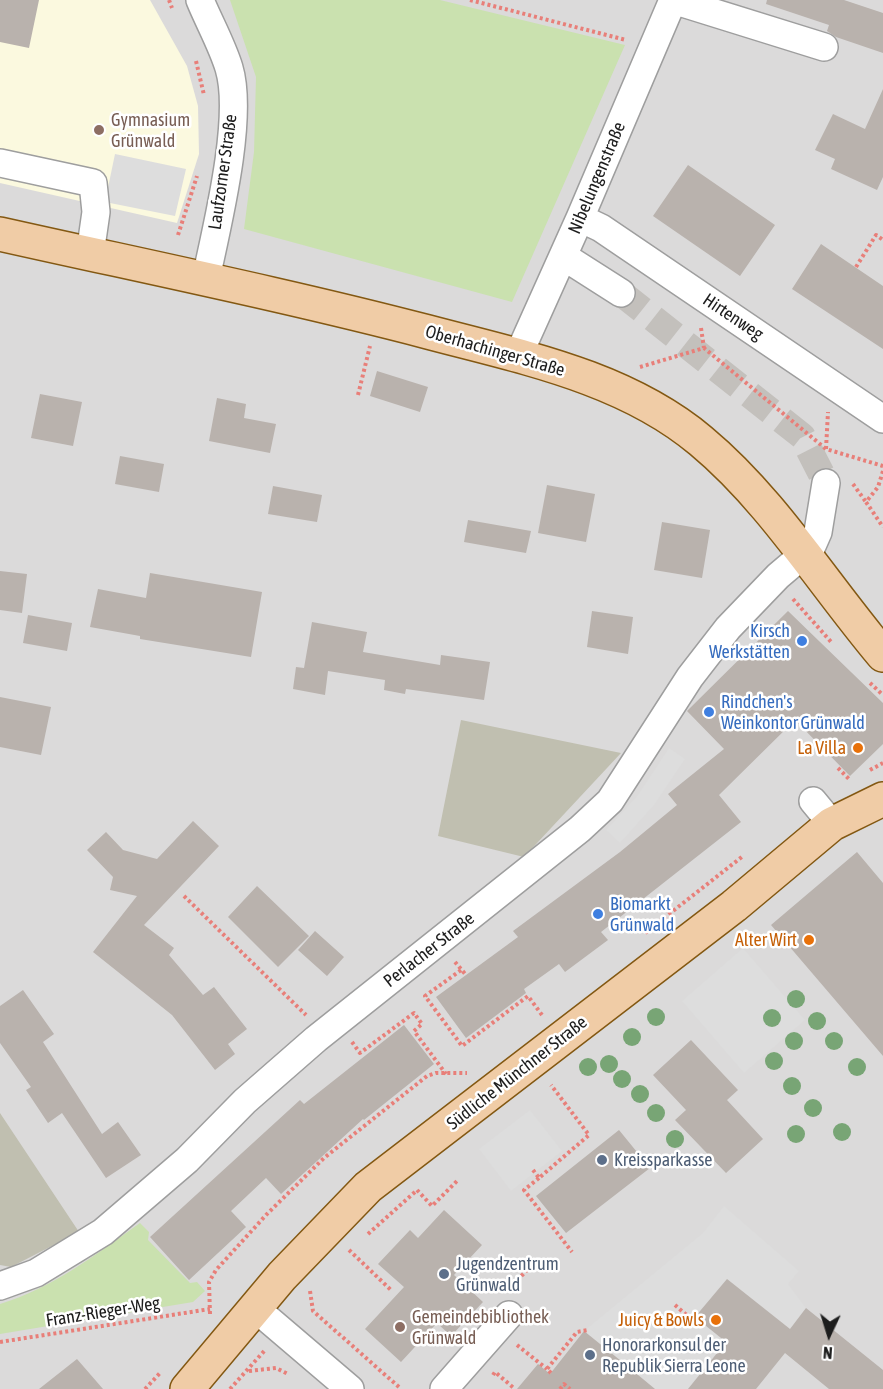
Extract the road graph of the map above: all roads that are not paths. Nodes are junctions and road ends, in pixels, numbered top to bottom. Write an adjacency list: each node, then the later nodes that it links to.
1 (200, 0): 9 (street, Laufzorner Straße)
2 (673, 0): 3 (street); 5 (street, Nibelungenstraße)
3 (824, 47)
4 (0, 163): 7 (street)
5 (580, 218): 8 (street, Nibelungenstraße); 12 (street, Hirtenweg)
6 (0, 234): 7 (main road, Oberhachinger Straße)
7 (90, 254): 9 (main road, Oberhachinger Straße)
8 (563, 256): 10 (street); 11 (street, Nibelungenstraße)
9 (206, 278): 11 (main road, Oberhachinger Straße)
10 (621, 293)
11 (518, 356): 14 (main road, Oberhachinger Straße)
12 (883, 419)
13 (826, 483): 14 (street)
14 (804, 556): 15 (main road, Oberhachinger Straße); 17 (street, Perlacher Straße)
15 (875, 667)
16 (883, 799): 18 (main road, Südliche Münchner Straße)
17 (0, 1286)
18 (255, 1308): 20 (main road, Südliche Münchner Straße); 21 (street)
19 (503, 1322): 22 (street)
20 (187, 1389)
21 (350, 1389)
22 (444, 1389)

